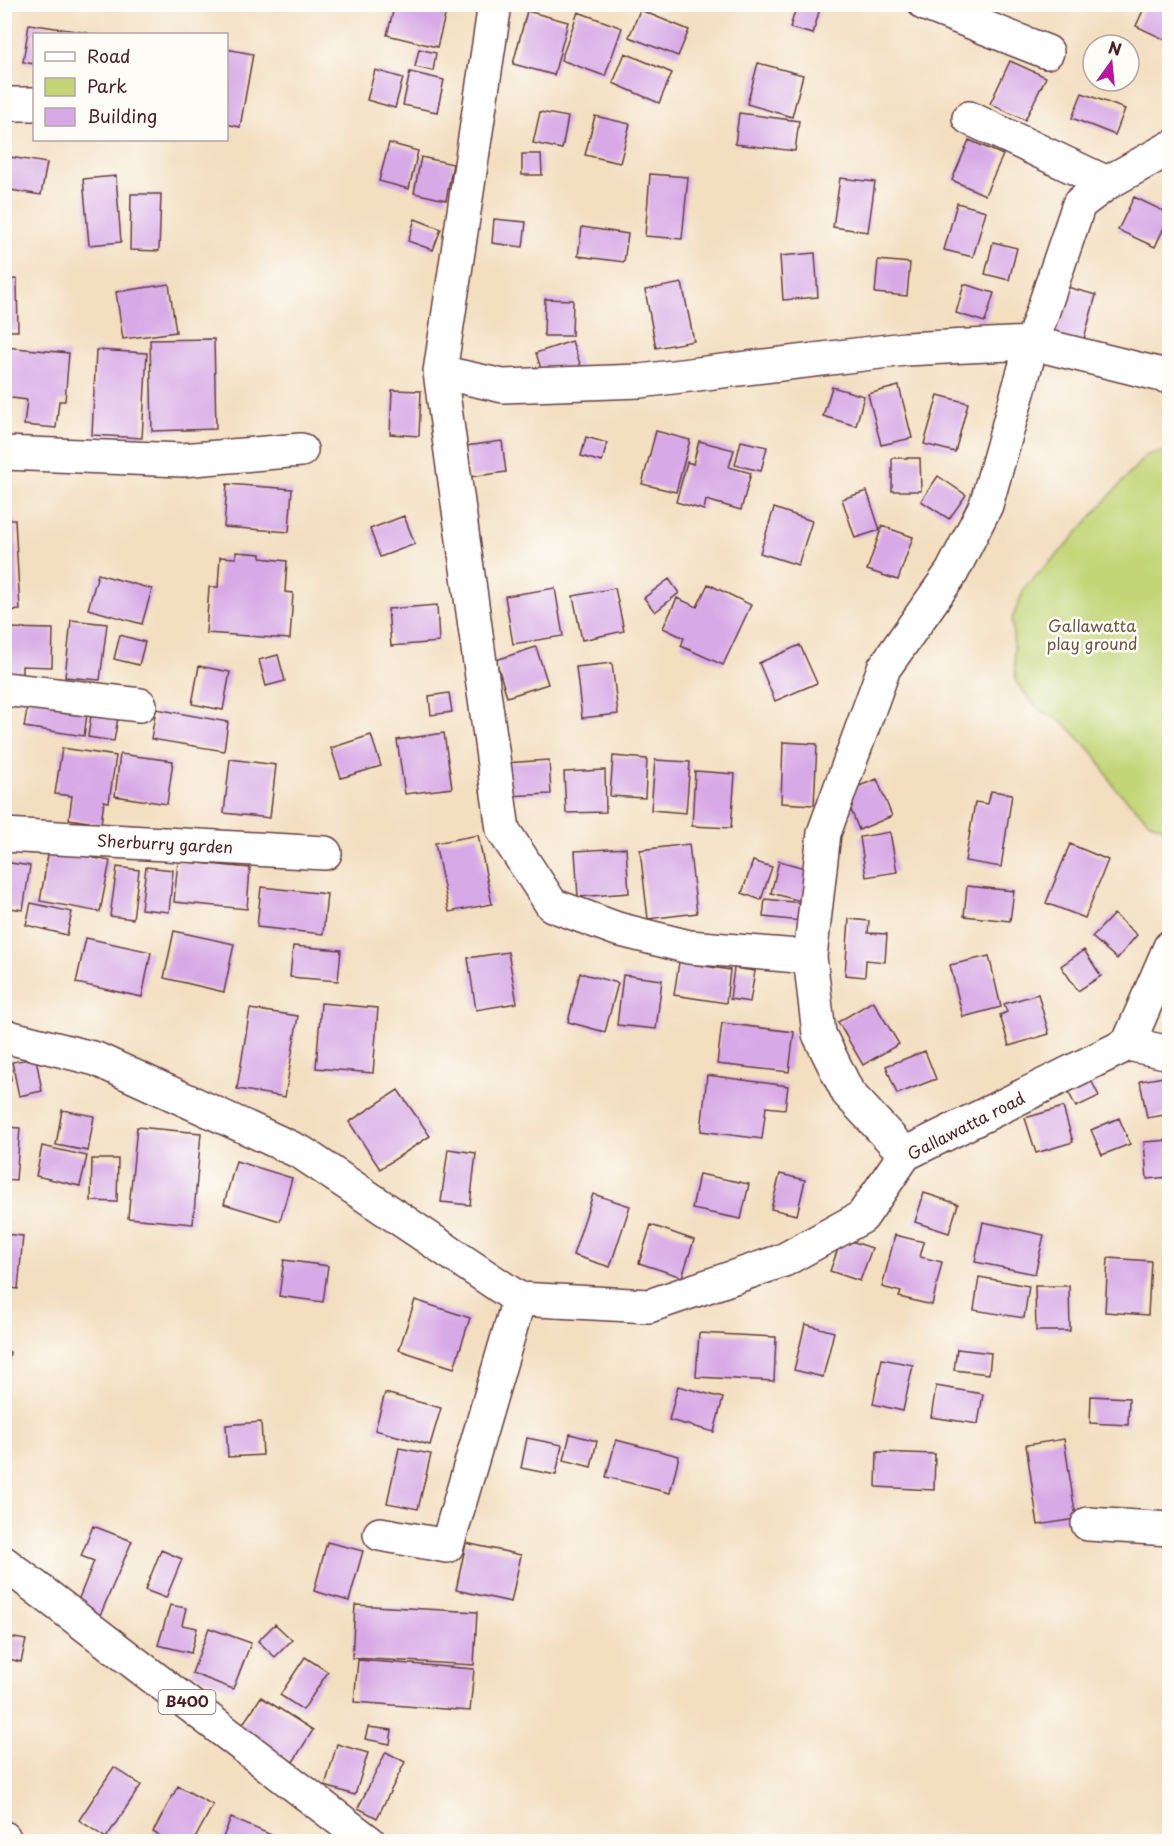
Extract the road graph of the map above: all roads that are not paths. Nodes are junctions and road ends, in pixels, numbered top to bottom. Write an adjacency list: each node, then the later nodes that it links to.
1 (495, 4): 10 (street)
2 (925, 4): 3 (street)
3 (1047, 52)
4 (4, 104): 5 (street)
5 (33, 104)
6 (969, 118): 8 (street)
7 (1170, 148): 8 (street)
8 (1107, 183): 9 (street)
9 (1032, 343): 10 (street); 11 (street); 19 (street)
10 (440, 372): 19 (street)
11 (1170, 377)
12 (301, 450): 13 (street)
13 (4, 453)
14 (4, 689): 15 (street)
15 (140, 705)
16 (4, 835): 17 (street, Sherburry garden)
17 (325, 853)
18 (1170, 947): 21 (street)
19 (810, 957): 23 (street)
20 (4, 1036): 24 (street)
21 (1128, 1044): 22 (street); 23 (street, Gallawatta road)
22 (1170, 1053)
23 (905, 1154): 24 (street, Gallawatta road)
24 (519, 1299): 27 (street)
25 (1088, 1524): 26 (street)
26 (1170, 1529)
27 (380, 1534)
28 (4, 1563): 29 (street, B400)
29 (369, 1842)

